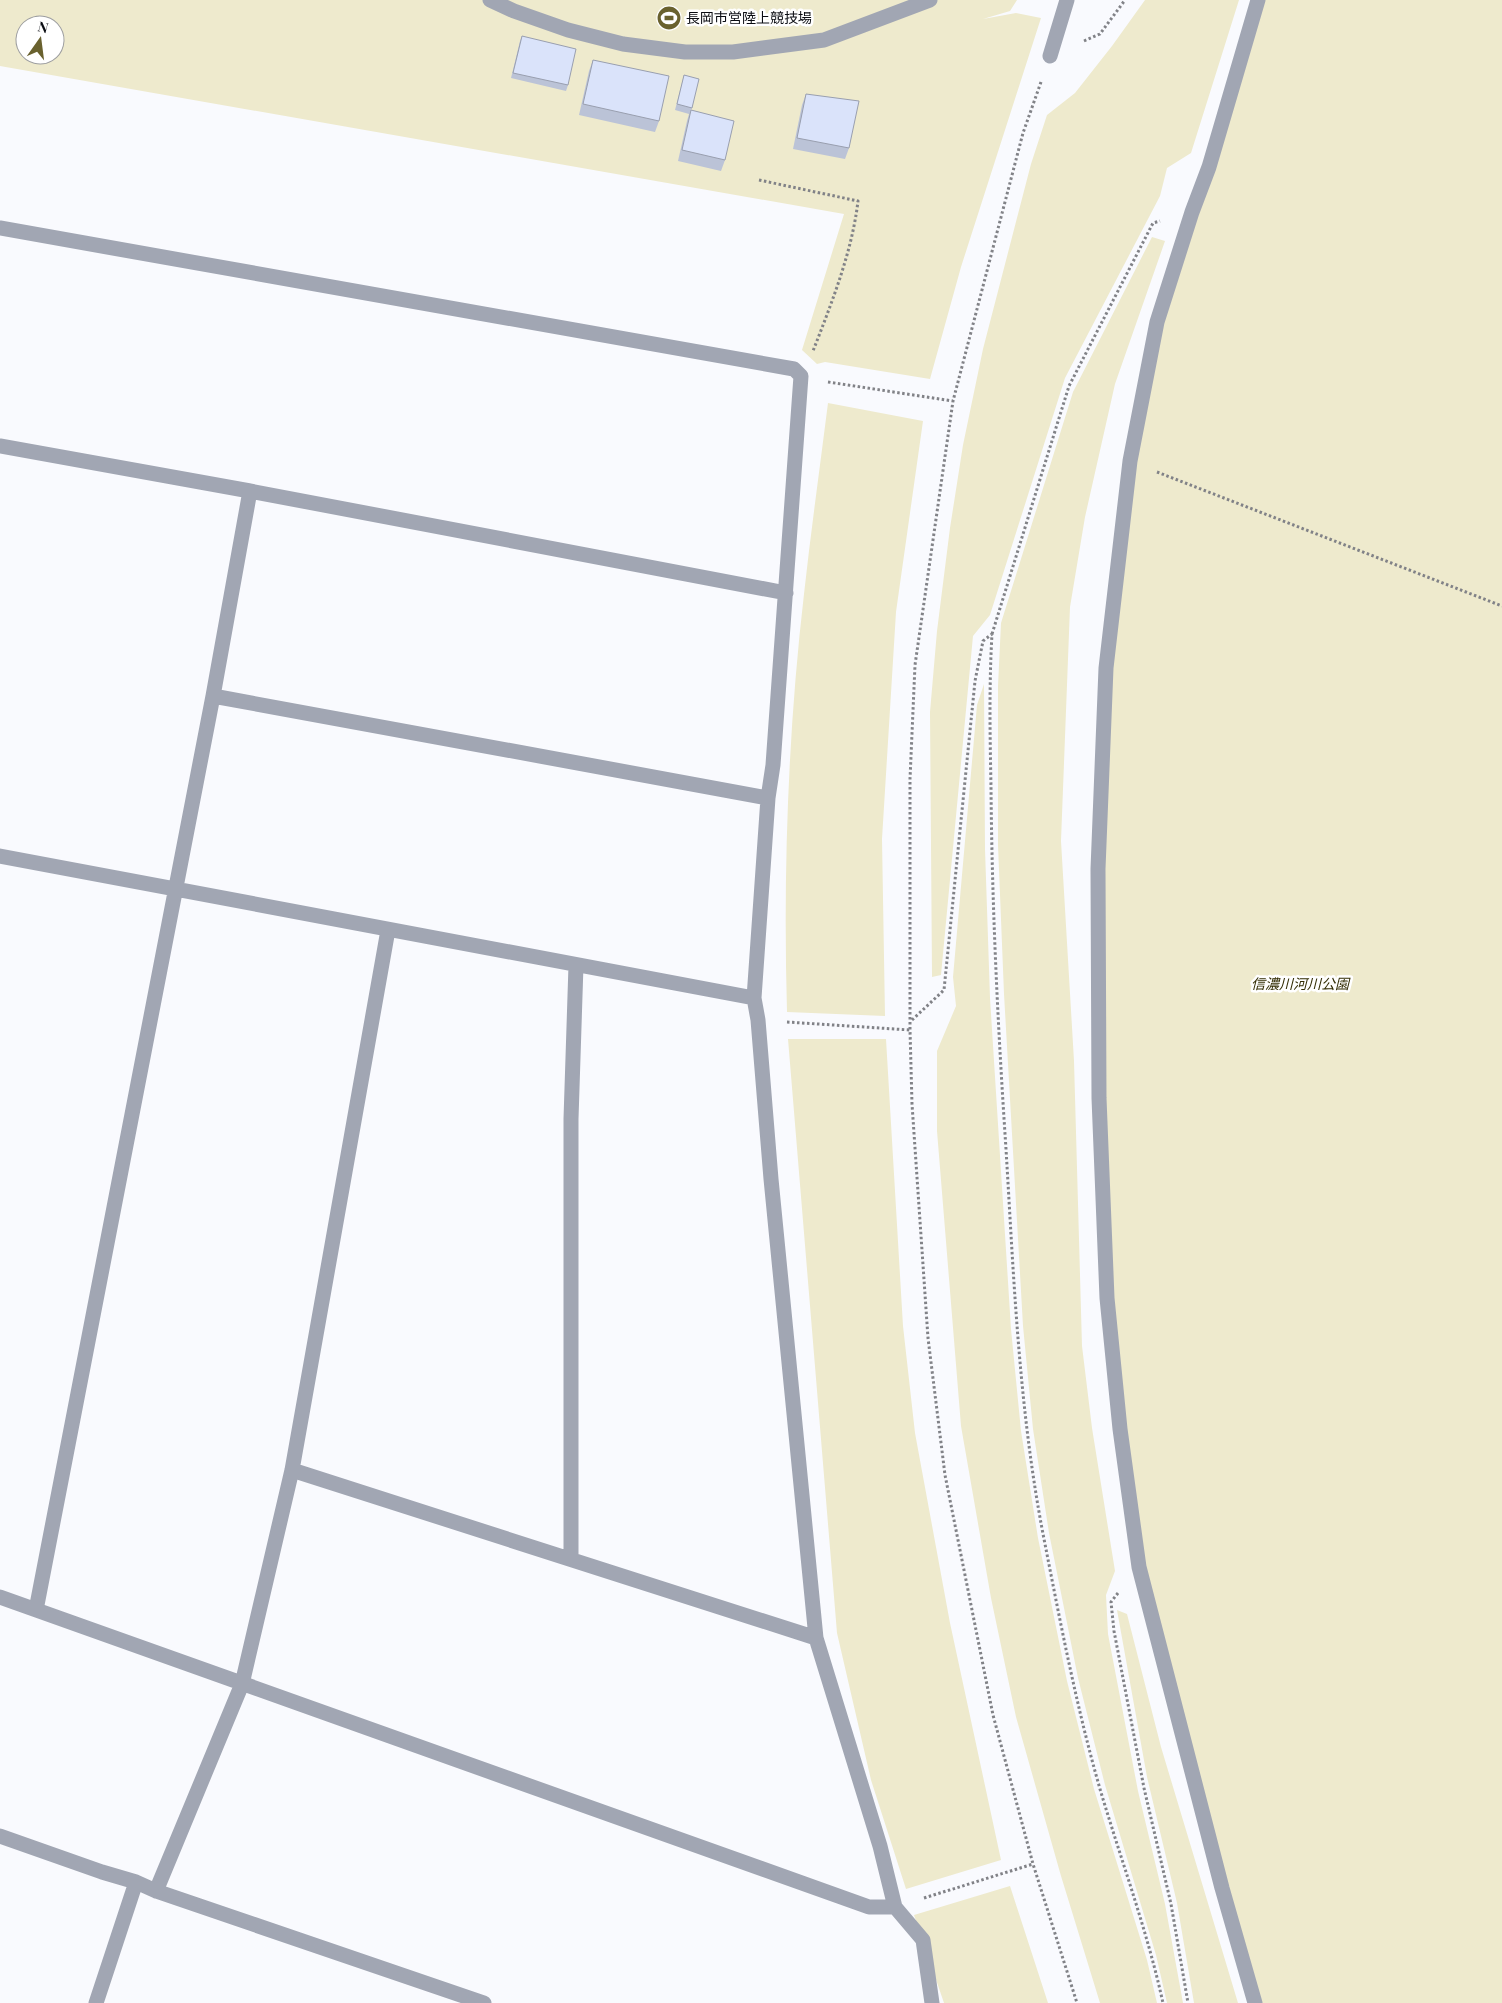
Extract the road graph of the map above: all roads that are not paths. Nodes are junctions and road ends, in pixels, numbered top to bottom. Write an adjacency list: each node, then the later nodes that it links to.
1 (490, 0): 2 (street)
2 (930, 0)
3 (1067, 0): 5 (street)
4 (1258, 0): 30 (street)
5 (1050, 56)
6 (0, 228): 9 (street)
7 (0, 446): 8 (street)
8 (250, 491): 9 (street); 10 (street)
9 (786, 593): 11 (street)
10 (213, 696): 11 (street); 13 (street)
11 (768, 798): 16 (street)
12 (0, 856): 13 (street)
13 (175, 889): 14 (street); 20 (street)
14 (388, 930): 15 (street); 17 (street)
15 (576, 965): 16 (street); 18 (street)
16 (754, 998): 21 (street)
17 (292, 1470): 18 (street); 22 (street)
18 (571, 1558): 21 (street)
19 (0, 1597): 20 (street)
20 (36, 1610): 22 (street)
21 (816, 1638): 26 (street)
22 (242, 1684): 25 (street); 26 (street)
23 (0, 1836): 24 (street)
24 (136, 1882): 25 (street); 27 (street)
25 (156, 1891): 28 (street)
26 (895, 1907): 29 (street)
27 (96, 2003)
28 (484, 2003)
29 (932, 2003)
30 (1255, 2003)

